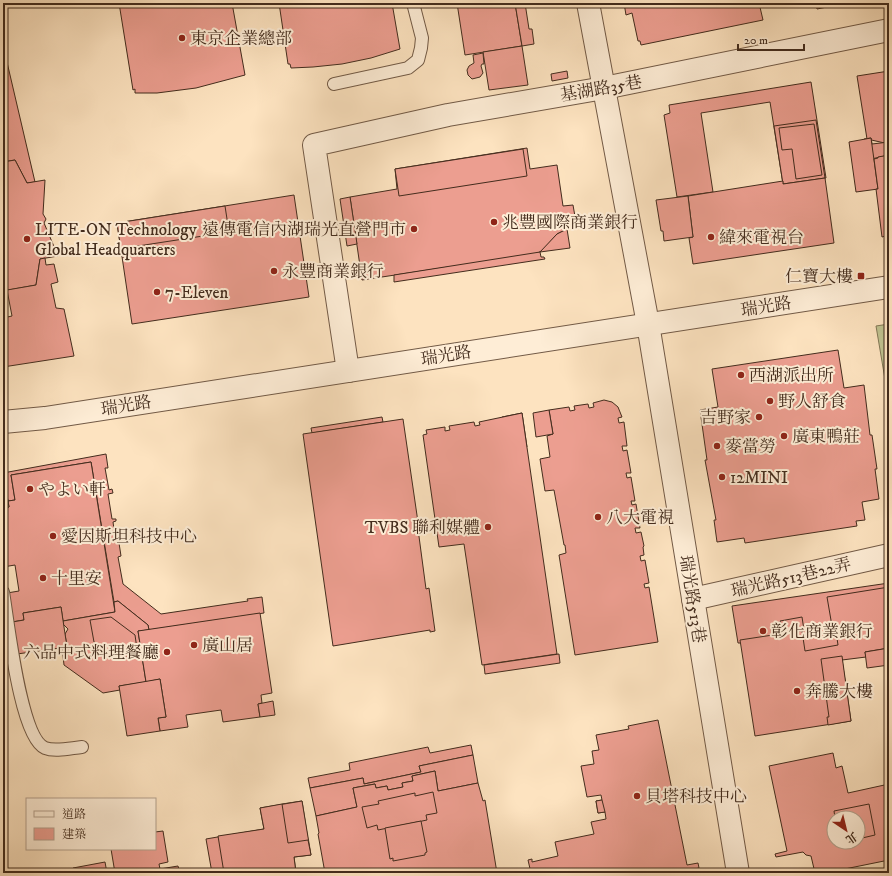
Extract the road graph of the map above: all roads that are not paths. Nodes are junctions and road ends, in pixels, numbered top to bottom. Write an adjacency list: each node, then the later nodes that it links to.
1 (413, 3): 4 (lane)
2 (588, 3): 5 (street, 瑞光路513巷)
3 (889, 30): 5 (street, 基湖路35巷)
4 (334, 84)
5 (604, 88): 7 (street, 瑞光路513巷); 8 (street, 基湖路35巷)
6 (889, 287): 7 (street, 瑞光路)
7 (648, 324): 8 (street, 瑞光路); 12 (street, 瑞光路513巷)
8 (348, 371): 9 (street, 瑞光路)
9 (3, 422)
10 (889, 555): 12 (street, 瑞光路513巷22弄)
11 (3, 592): 13 (lane)
12 (693, 599): 14 (street, 瑞光路513巷)
13 (82, 746)
14 (738, 873)

